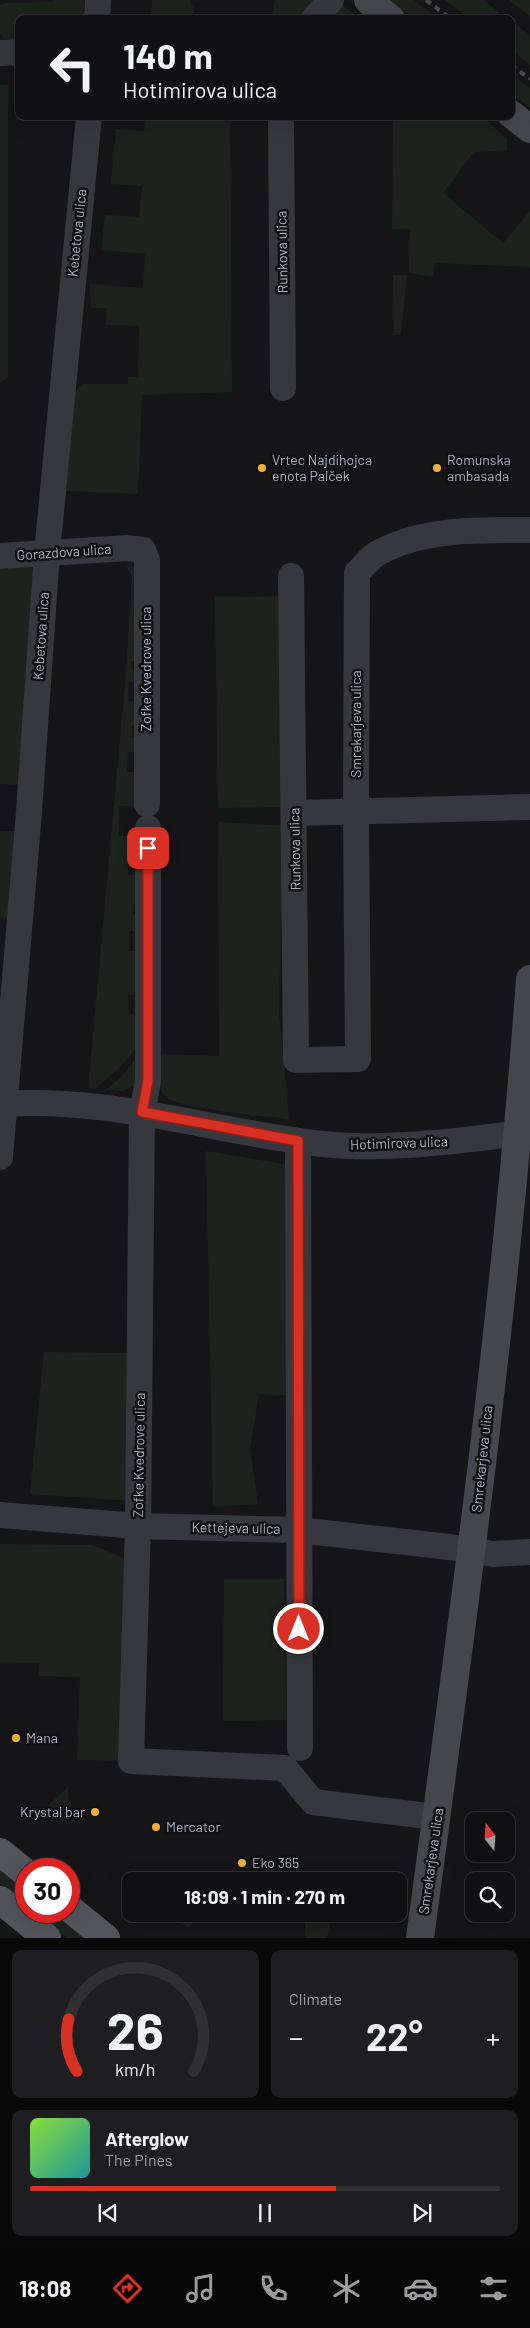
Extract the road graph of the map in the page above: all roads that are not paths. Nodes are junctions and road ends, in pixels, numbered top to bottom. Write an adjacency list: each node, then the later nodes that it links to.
1 (98, 0): 4 (street)
2 (331, 0): 5 (street)
3 (368, 0): 6 (street)
4 (97, 15)
5 (318, 15)
6 (386, 15)
7 (15, 52): 8 (street)
8 (0, 53)
9 (515, 117): 12 (street)
10 (89, 120): 16 (street, Kebetova ulica)
11 (281, 120): 13 (street, Runkova ulica)
12 (530, 129)
13 (283, 388)
14 (530, 530): 20 (street, Smrekarjeva ulica)
15 (127, 548): 16 (street, Gorazdova ulica); 25 (street, Zofke Kvedrove ulica)
16 (47, 553): 17 (street, Gorazdova ulica); 24 (street, Kebetova ulica)
17 (0, 556)
18 (291, 576): 21 (street, Runkova ulica)
19 (530, 807): 20 (street)
20 (356, 811): 21 (street); 23 (street, Smrekarjeva ulica)
21 (295, 813): 23 (street, Runkova ulica)
22 (530, 979): 26 (street, Smrekarjeva ulica)
23 (358, 1059)
24 (2, 1104): 25 (street, Hotimirova ulica); 28 (street, Kebetova ulica)
25 (142, 1112): 27 (street, Hotimirova ulica); 30 (street, Zofke Kvedrove ulica)
26 (524, 1133): 27 (street, Hotimirova ulica); 32 (street, Smrekarjeva ulica)
27 (298, 1141): 31 (street)
28 (0, 1157)
29 (0, 1515): 30 (street, Kettejeva ulica)
30 (138, 1526): 31 (street, Kettejeva ulica); 34 (street, Zofke Kvedrove ulica)
31 (298, 1530): 32 (street, Kettejeva ulica); 34 (street)
32 (472, 1550): 33 (street, Kettejeva ulica); 35 (street, Smrekarjeva ulica)
33 (530, 1552)
34 (292, 1758): 35 (street)
35 (436, 1817): 42 (street, Smrekarjeva ulica)
36 (0, 1852): 37 (main road)
37 (15, 1864)
38 (0, 1900): 40 (main road)
39 (80, 1917): 41 (main road)
40 (47, 1938)
41 (106, 1938)
42 (420, 1938)

